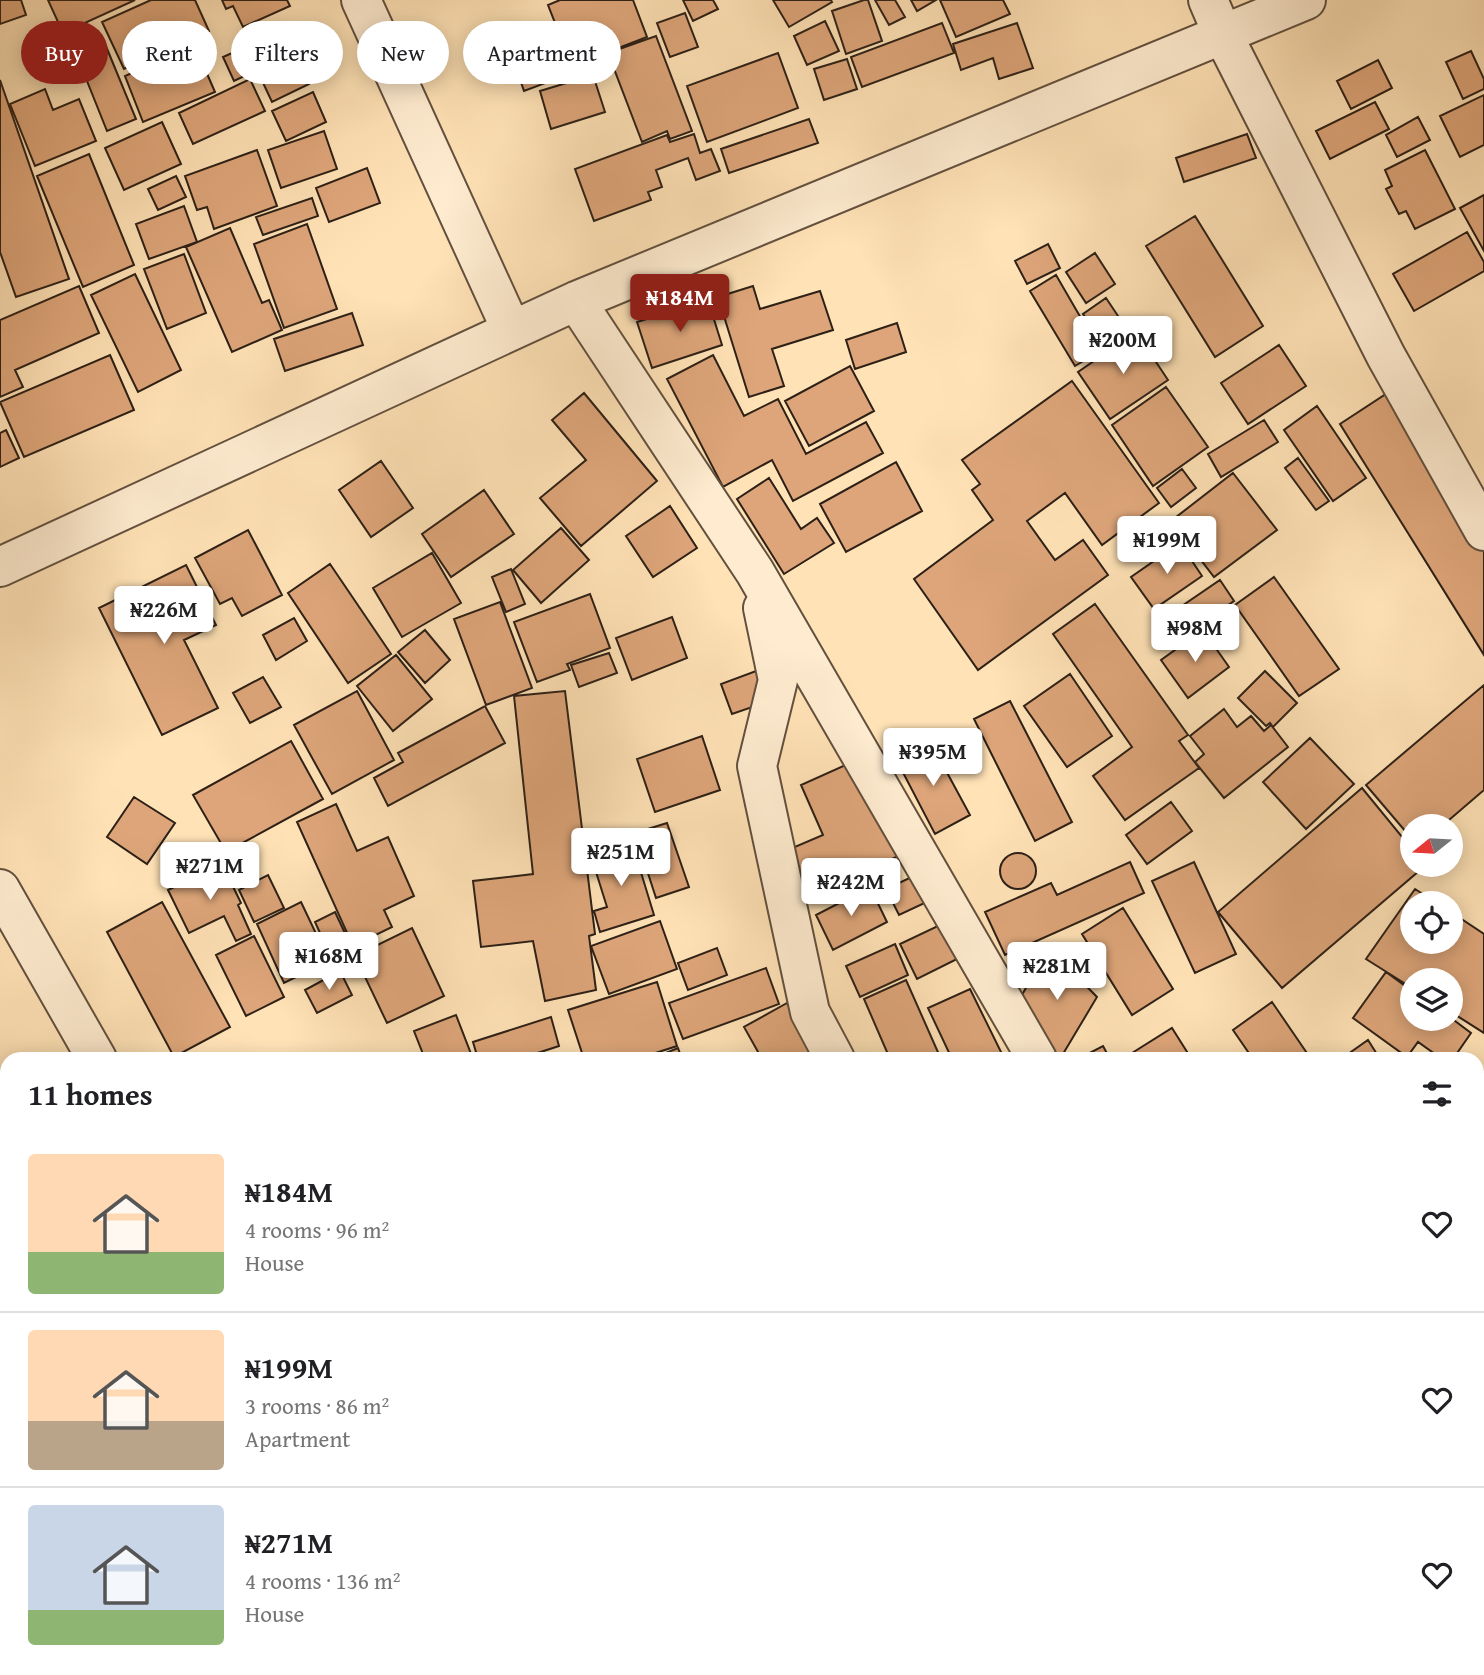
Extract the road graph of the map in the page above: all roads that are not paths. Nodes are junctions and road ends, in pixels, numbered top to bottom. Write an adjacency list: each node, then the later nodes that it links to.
1 (361, 0): 6 (street)
2 (1208, 0): 4 (street)
3 (1306, 0): 4 (street)
4 (1223, 34): 5 (street); 7 (street)
5 (576, 301): 6 (street); 9 (street)
6 (511, 330): 8 (street)
7 (1484, 531)
8 (0, 567)
9 (755, 572): 12 (street); 13 (street)
10 (0, 889): 11 (street)
11 (93, 1052)
12 (831, 1052)
13 (1033, 1052)

